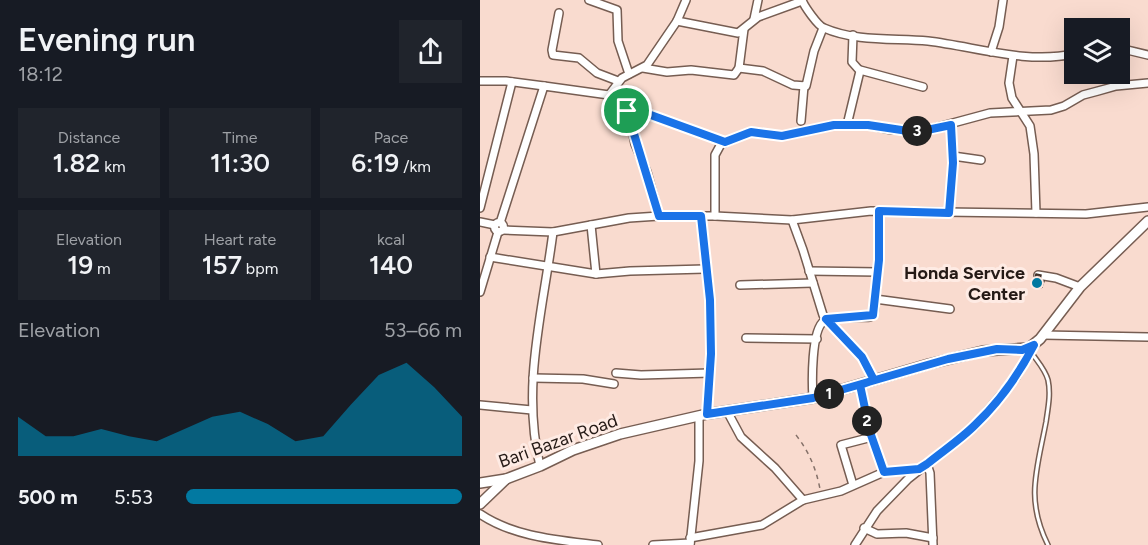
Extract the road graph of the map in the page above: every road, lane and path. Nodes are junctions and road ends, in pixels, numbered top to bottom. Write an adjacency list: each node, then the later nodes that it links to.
1 (589, 0): 20 (street)
2 (686, 0): 8 (street)
3 (758, 0): 7 (street)
4 (1003, 0): 13 (street)
5 (802, 1): 7 (street); 9 (street)
6 (559, 13): 22 (street)
7 (754, 19): 10 (street)
8 (676, 21): 10 (street); 17 (street)
9 (823, 28): 11 (street); 26 (street)
10 (744, 29): 18 (street)
11 (853, 35): 13 (street); 19 (street)
12 (1130, 51): 15 (street)
13 (991, 52): 16 (street)
14 (1064, 54): 16 (street)
15 (1148, 55)
16 (1013, 56): 29 (street)
17 (643, 68): 18 (street); 20 (street)
18 (739, 68): 26 (street)
19 (860, 70): 27 (street); 32 (street)
20 (629, 74): 22 (street)
21 (480, 81): 23 (street)
22 (618, 81): 28 (street)
23 (513, 82): 25 (street); 38 (street)
24 (1148, 83): 29 (street)
25 (544, 86): 28 (street); 49 (street)
26 (804, 86): 31 (street)
27 (923, 87)
28 (609, 95): 30 (street)
29 (1020, 110): 33 (street); 41 (street)
30 (627, 111): 34 (street); 42 (street)
31 (801, 121)
32 (847, 125): 33 (street); 34 (street)
33 (951, 125): 35 (street)
34 (725, 142): 44 (street)
35 (953, 156): 36 (street); 40 (street)
36 (981, 160)
37 (1148, 207): 41 (street)
38 (480, 208)
39 (879, 211): 40 (street); 45 (street); 55 (street)
40 (949, 213): 41 (street)
41 (1036, 213)
42 (659, 216): 43 (street); 48 (street)
43 (701, 216): 44 (street); 53 (street)
44 (715, 216): 45 (street)
45 (792, 220): 54 (street)
46 (1148, 221): 60 (street)
47 (480, 222): 49 (street)
48 (591, 225): 50 (street); 56 (street)
49 (499, 227): 50 (street); 51 (street)
50 (553, 232): 52 (street)
51 (490, 257): 52 (street); 61 (street)
52 (549, 267): 56 (street); 72 (street)
53 (705, 269): 56 (street); 71 (street)
54 (809, 271): 55 (street); 58 (street)
55 (878, 272): 62 (street)
56 (596, 274)
57 (1038, 275): 60 (street)
58 (813, 283): 59 (street); 64 (street)
59 (740, 285)
60 (1080, 287): 65 (street)
61 (480, 292)
62 (875, 299): 63 (street); 64 (street)
63 (950, 309)
64 (826, 319): 68 (street); 73 (street)
65 (1043, 335): 66 (street); 69 (street)
66 (1148, 337)
67 (746, 338): 68 (street)
68 (817, 339): 76 (street)
69 (1032, 348): 73 (street, Bari Bazar Road); 83 (street); 100 (lane)
70 (616, 373): 71 (street)
71 (710, 373): 80 (street)
72 (532, 378): 74 (street); 78 (street)
73 (874, 380): 75 (street, Bari Bazar Road)
74 (614, 384)
75 (860, 385): 76 (street, Bari Bazar Road); 82 (street)
76 (813, 398): 79 (street, Bari Bazar Road)
77 (480, 405): 78 (street)
78 (532, 410): 84 (street)
79 (727, 411): 80 (street, Bari Bazar Road); 91 (street)
80 (703, 415): 84 (street, Bari Bazar Road); 96 (street)
81 (796, 435): 90 (path)
82 (872, 437): 86 (street); 89 (street)
83 (927, 464): 85 (street); 95 (street)
84 (540, 466): 87 (street, Bari Bazar Road)
85 (919, 469): 86 (street); 94 (street)
86 (884, 472): 89 (street)
87 (506, 479): 88 (street, Bari Bazar Road); 92 (street)
88 (480, 483)
89 (853, 485): 90 (street)
90 (821, 496): 91 (street)
91 (803, 500): 96 (street)
92 (480, 504)
93 (480, 514): 97 (street)
94 (864, 528): 95 (street); 99 (street)
95 (933, 541)
96 (690, 542): 98 (street)
97 (598, 545)
98 (653, 545)
99 (855, 545)
100 (1048, 545)

